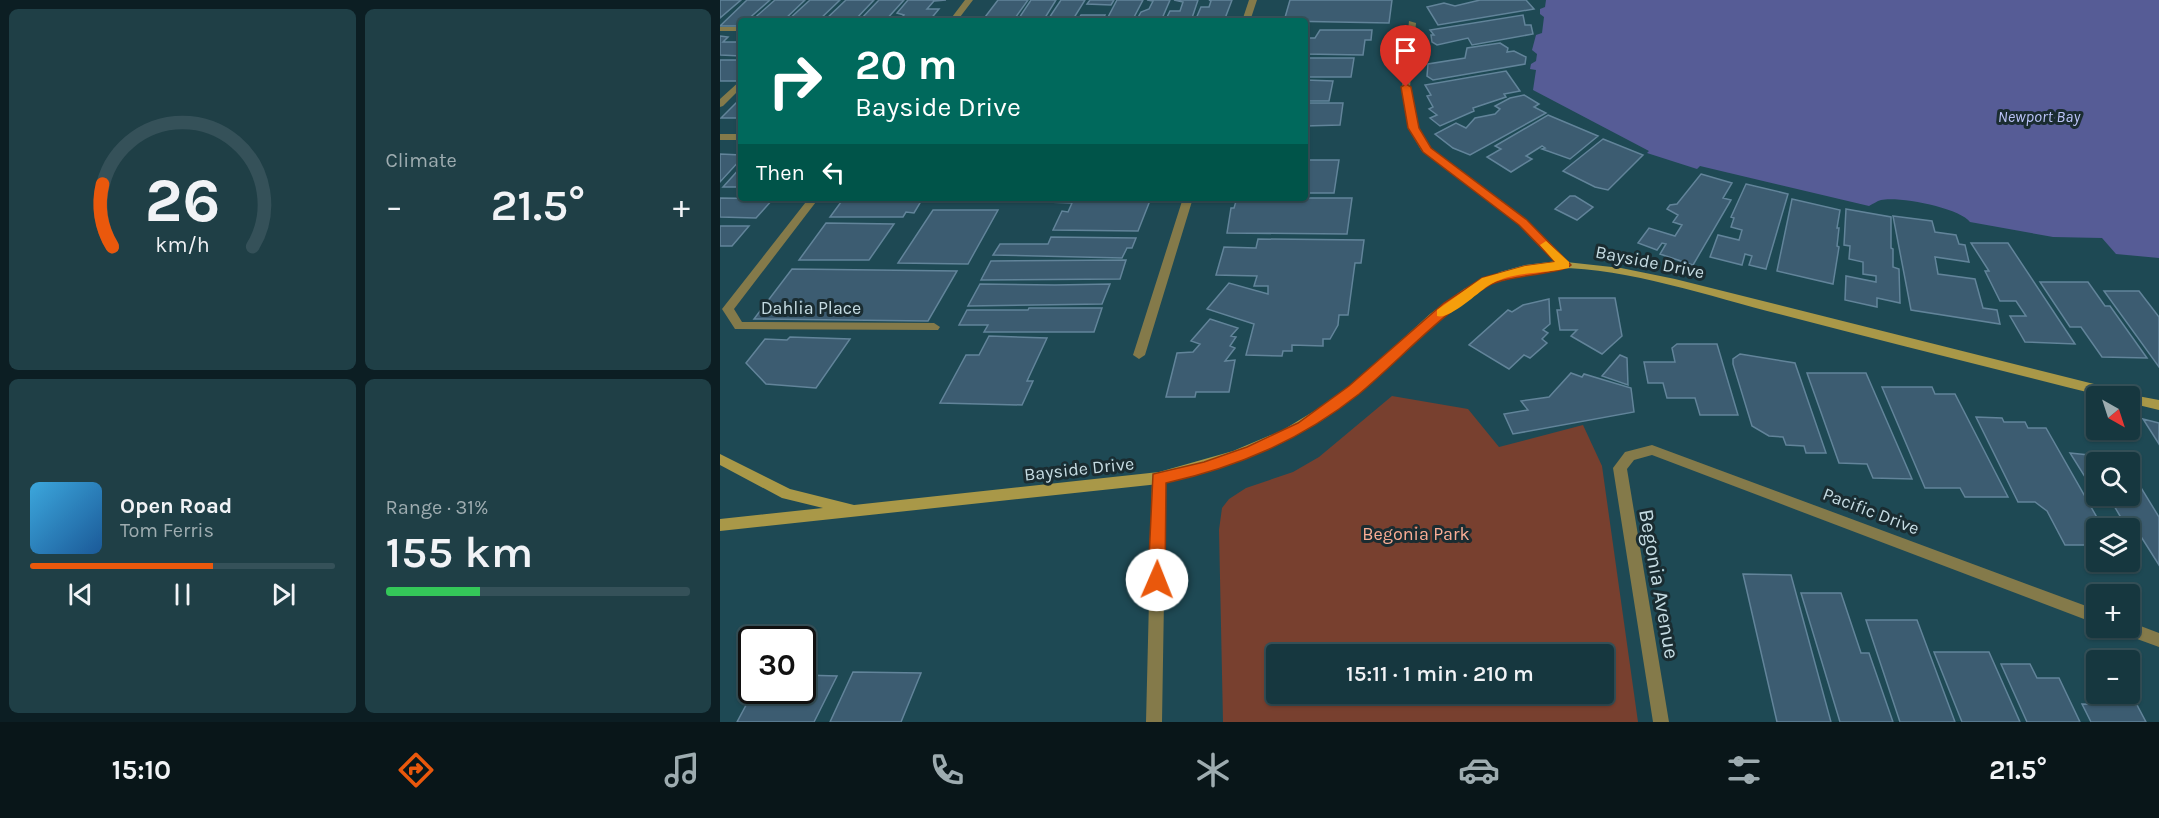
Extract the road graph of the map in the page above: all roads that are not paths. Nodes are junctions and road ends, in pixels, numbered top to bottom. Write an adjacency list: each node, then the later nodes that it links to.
1 (969, 0): 3 (street)
2 (1253, 0): 4 (street)
3 (955, 18)
4 (1247, 18)
5 (1412, 23): 14 (street)
6 (720, 29): 7 (street)
7 (738, 29)
8 (738, 86): 9 (street)
9 (720, 104)
10 (720, 137): 11 (street)
11 (738, 138)
12 (812, 201): 15 (street, Dahlia Place)
13 (1187, 201): 16 (street)
14 (1565, 265): 17 (main road, Bayside Drive); 22 (main road, Bayside Drive)
15 (934, 327)
16 (1139, 355)
17 (2086, 387)
18 (2140, 400): 19 (main road)
19 (2159, 405)
20 (1630, 456): 25 (street, Pacific Drive); 29 (street, Begonia Avenue)
21 (720, 459): 23 (main road)
22 (1159, 478): 23 (main road, Bayside Drive); 28 (street)
23 (859, 510): 24 (main road, Bayside Drive)
24 (720, 525)
25 (2086, 613)
26 (2140, 633): 27 (street)
27 (2159, 640)
28 (1154, 722)
29 (1661, 722)

